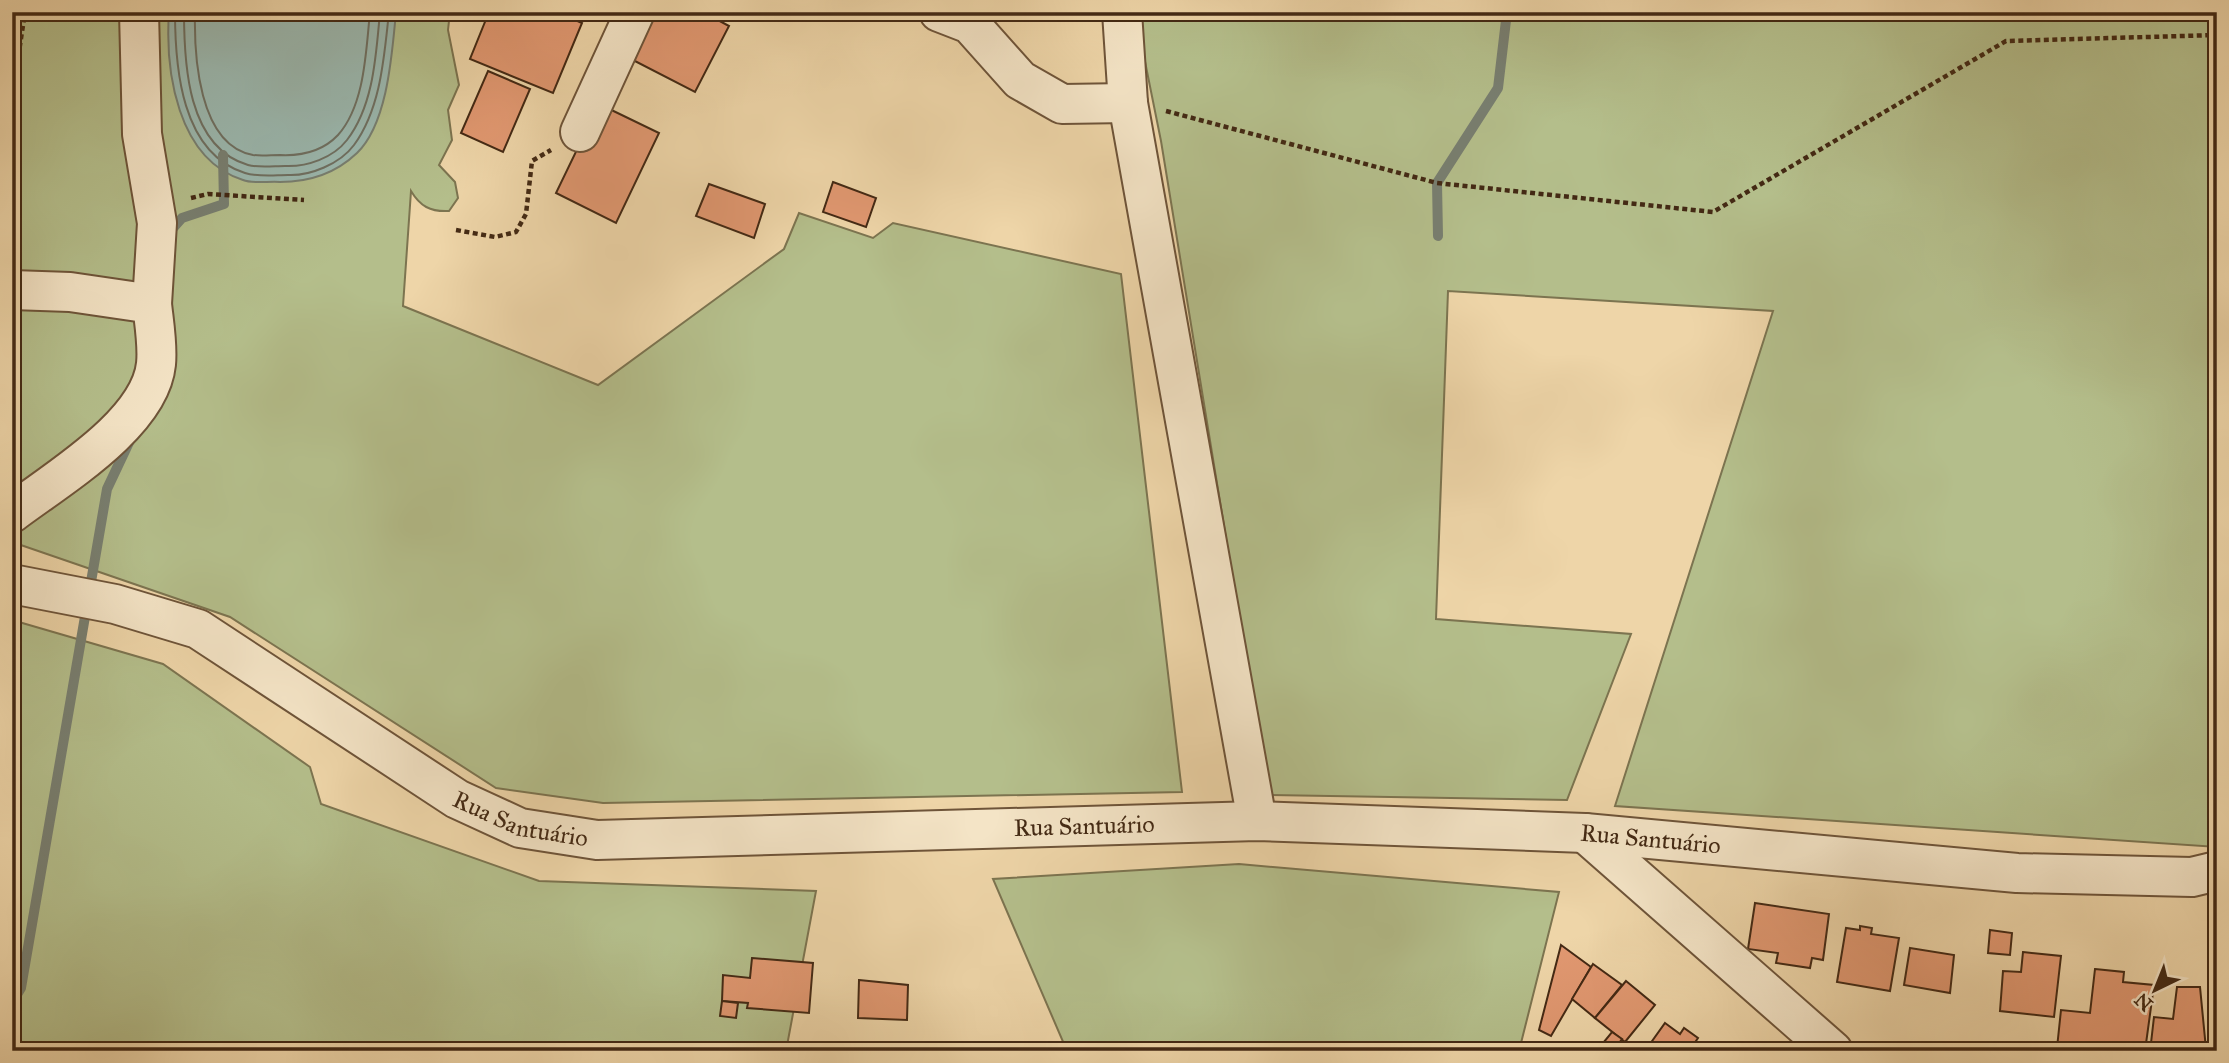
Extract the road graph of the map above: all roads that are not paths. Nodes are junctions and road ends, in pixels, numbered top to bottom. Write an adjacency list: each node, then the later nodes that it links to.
1 (139, 12): 8 (street)
2 (635, 12): 6 (street)
3 (939, 12): 5 (street)
4 (1122, 12): 5 (street)
5 (1128, 103): 11 (street)
6 (580, 132)
7 (12, 290): 8 (street)
8 (152, 304): 9 (street)
9 (12, 513)
10 (12, 584): 11 (street, Rua Santuário)
11 (1257, 821): 12 (street, Rua Santuário)
12 (1585, 833): 13 (street, Rua Santuário); 14 (street)
13 (2217, 871)
14 (1833, 1051)

